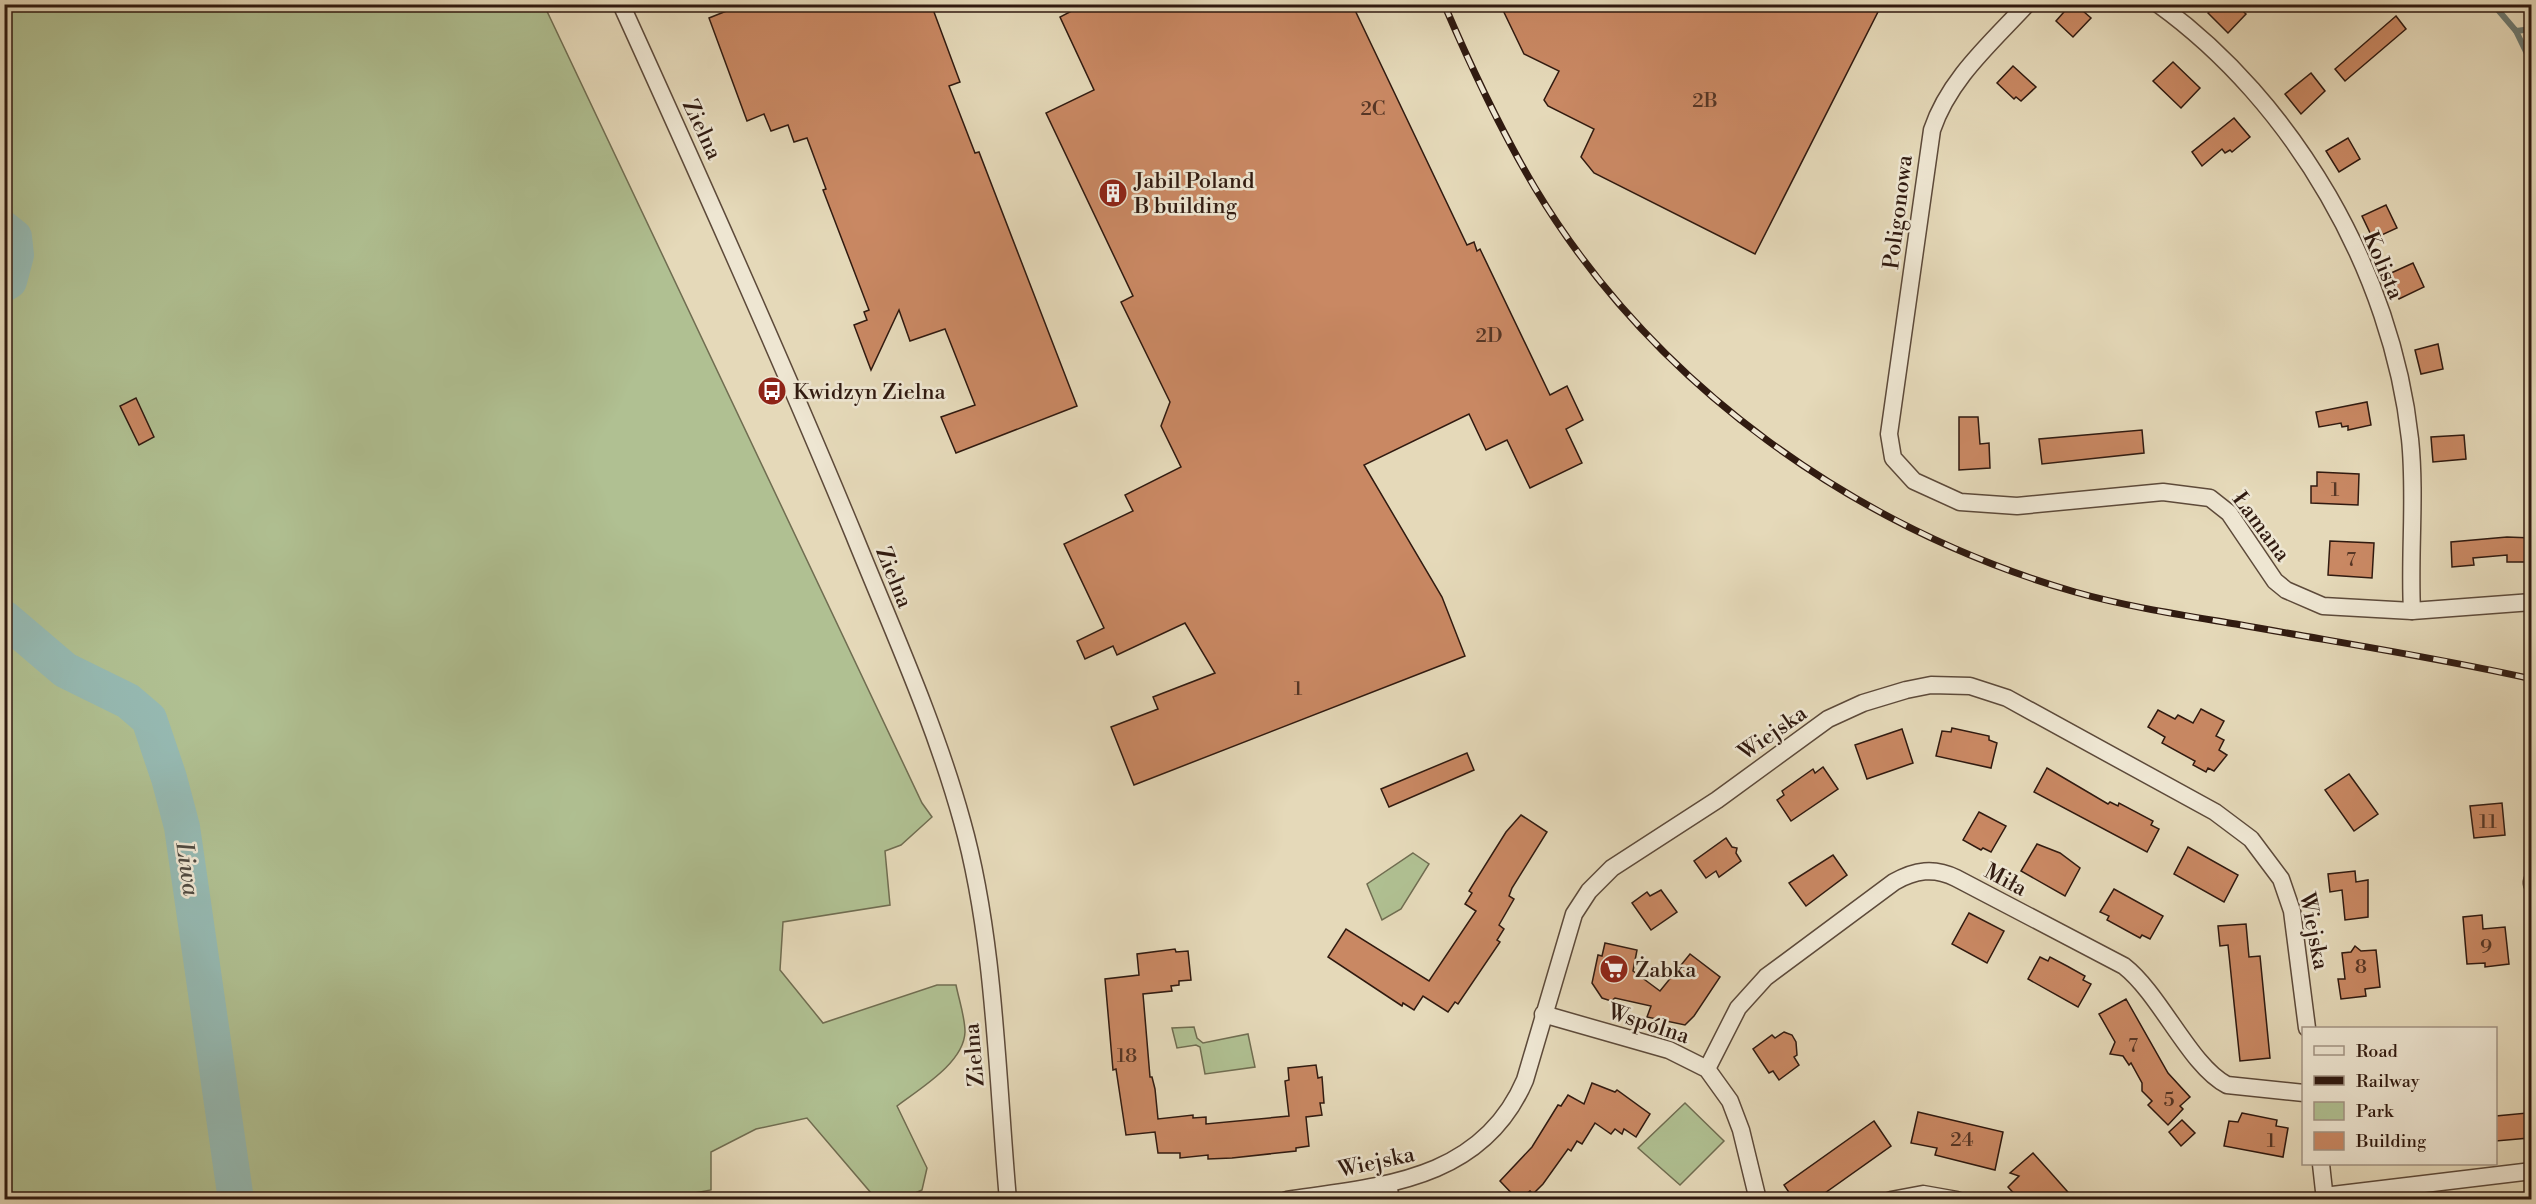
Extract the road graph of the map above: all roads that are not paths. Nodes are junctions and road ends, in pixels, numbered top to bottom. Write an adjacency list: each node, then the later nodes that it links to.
1 (621, 4): 15 (street, Zielna)
2 (2027, 4): 4 (street, Poligonowa)
3 (2158, 4): 6 (street, Kolista)
4 (1893, 458): 6 (street, Łamana)
5 (2532, 602): 6 (street, Łamana)
6 (2412, 611)
7 (1543, 1014): 8 (street, Wiejska); 9 (street, Wspólna); 13 (street, Wiejska)
8 (2307, 1027)
9 (1707, 1069): 10 (street, Miła); 17 (street, Wspólna)
10 (2302, 1092)
11 (2321, 1165): 14 (street)
12 (2532, 1171): 14 (street)
13 (1389, 1192): 16 (street, Wiejska)
14 (2324, 1198)
15 (1008, 1200)
16 (1287, 1200)
17 (1758, 1200)
18 (1891, 1200): 19 (street)
19 (1957, 1200)

